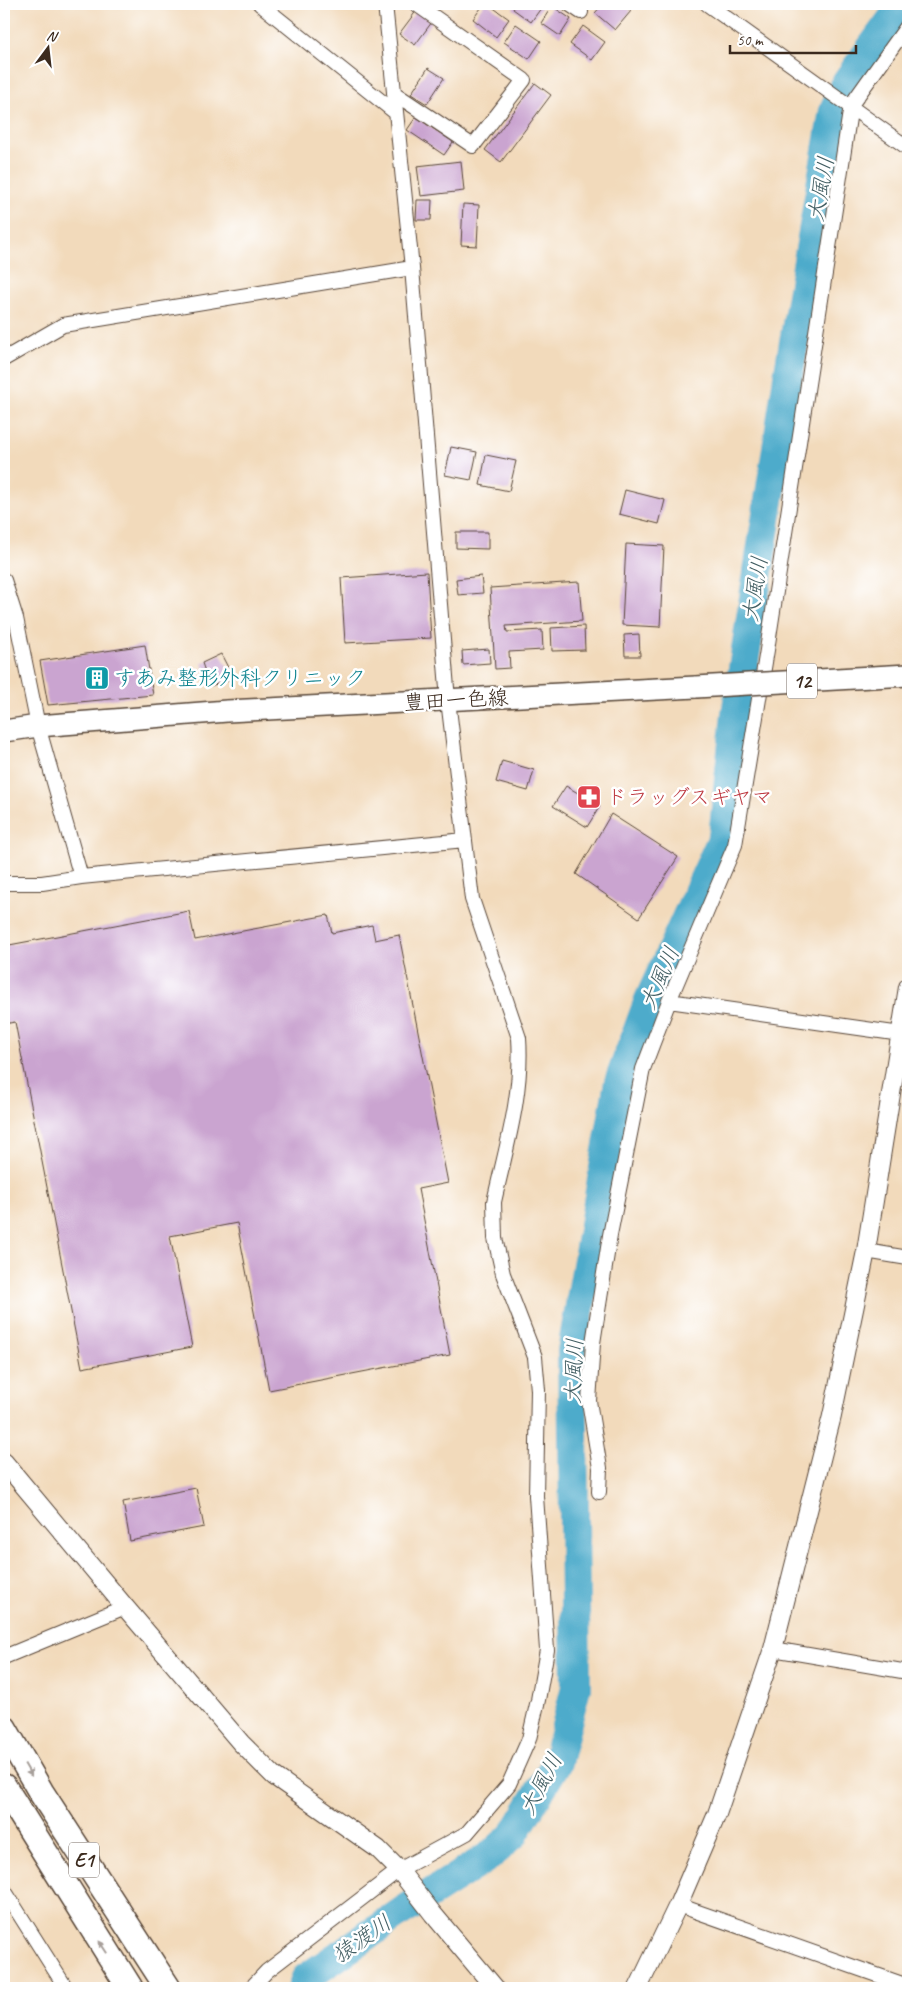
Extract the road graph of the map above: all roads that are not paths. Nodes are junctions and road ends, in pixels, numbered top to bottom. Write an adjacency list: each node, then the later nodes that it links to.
1 (260, 4): 10 (street)
2 (385, 4): 8 (street)
3 (416, 4): 8 (street)
4 (569, 4): 6 (street)
5 (707, 4): 9 (street)
6 (581, 12)
7 (908, 25): 9 (street)
8 (394, 93): 10 (street)
9 (850, 105): 11 (street); 23 (street)
10 (396, 113): 12 (street)
11 (908, 148)
12 (412, 268): 13 (street); 16 (street)
13 (4, 359)
14 (4, 580): 17 (street)
15 (908, 675): 16 (main road, 豊田一色線 / 12, bridge)
16 (448, 700): 17 (main road, 豊田一色線 / 12); 19 (street)
17 (38, 726): 18 (main road, 豊田一色線 / 12); 20 (street)
18 (4, 731)
19 (465, 840): 20 (street); 35 (street)
20 (81, 877): 21 (street)
21 (4, 883)
22 (908, 988): 24 (street)
23 (669, 1001): 24 (street); 28 (street)
24 (904, 1034): 25 (street)
25 (866, 1251): 26 (street); 30 (street)
26 (908, 1258)
27 (4, 1462): 29 (street)
28 (599, 1492)
29 (125, 1607): 31 (street); 35 (street)
30 (773, 1649): 32 (street); 38 (street)
31 (4, 1657)
32 (908, 1672)
33 (4, 1728): 36 (highway, E1, one-way to 36)
34 (4, 1787): 41 (highway, E1, one-way to 34)
35 (400, 1870): 44 (street); 45 (street)
36 (96, 1880): 42 (highway, E1); 43 (highway)
37 (4, 1890): 40 (street)
38 (678, 1905): 39 (street); 46 (street)
39 (908, 1986)
40 (66, 1988)
41 (130, 1988)
42 (168, 1988)
43 (179, 1988)
44 (252, 1988)
45 (496, 1988)
46 (638, 1988)

